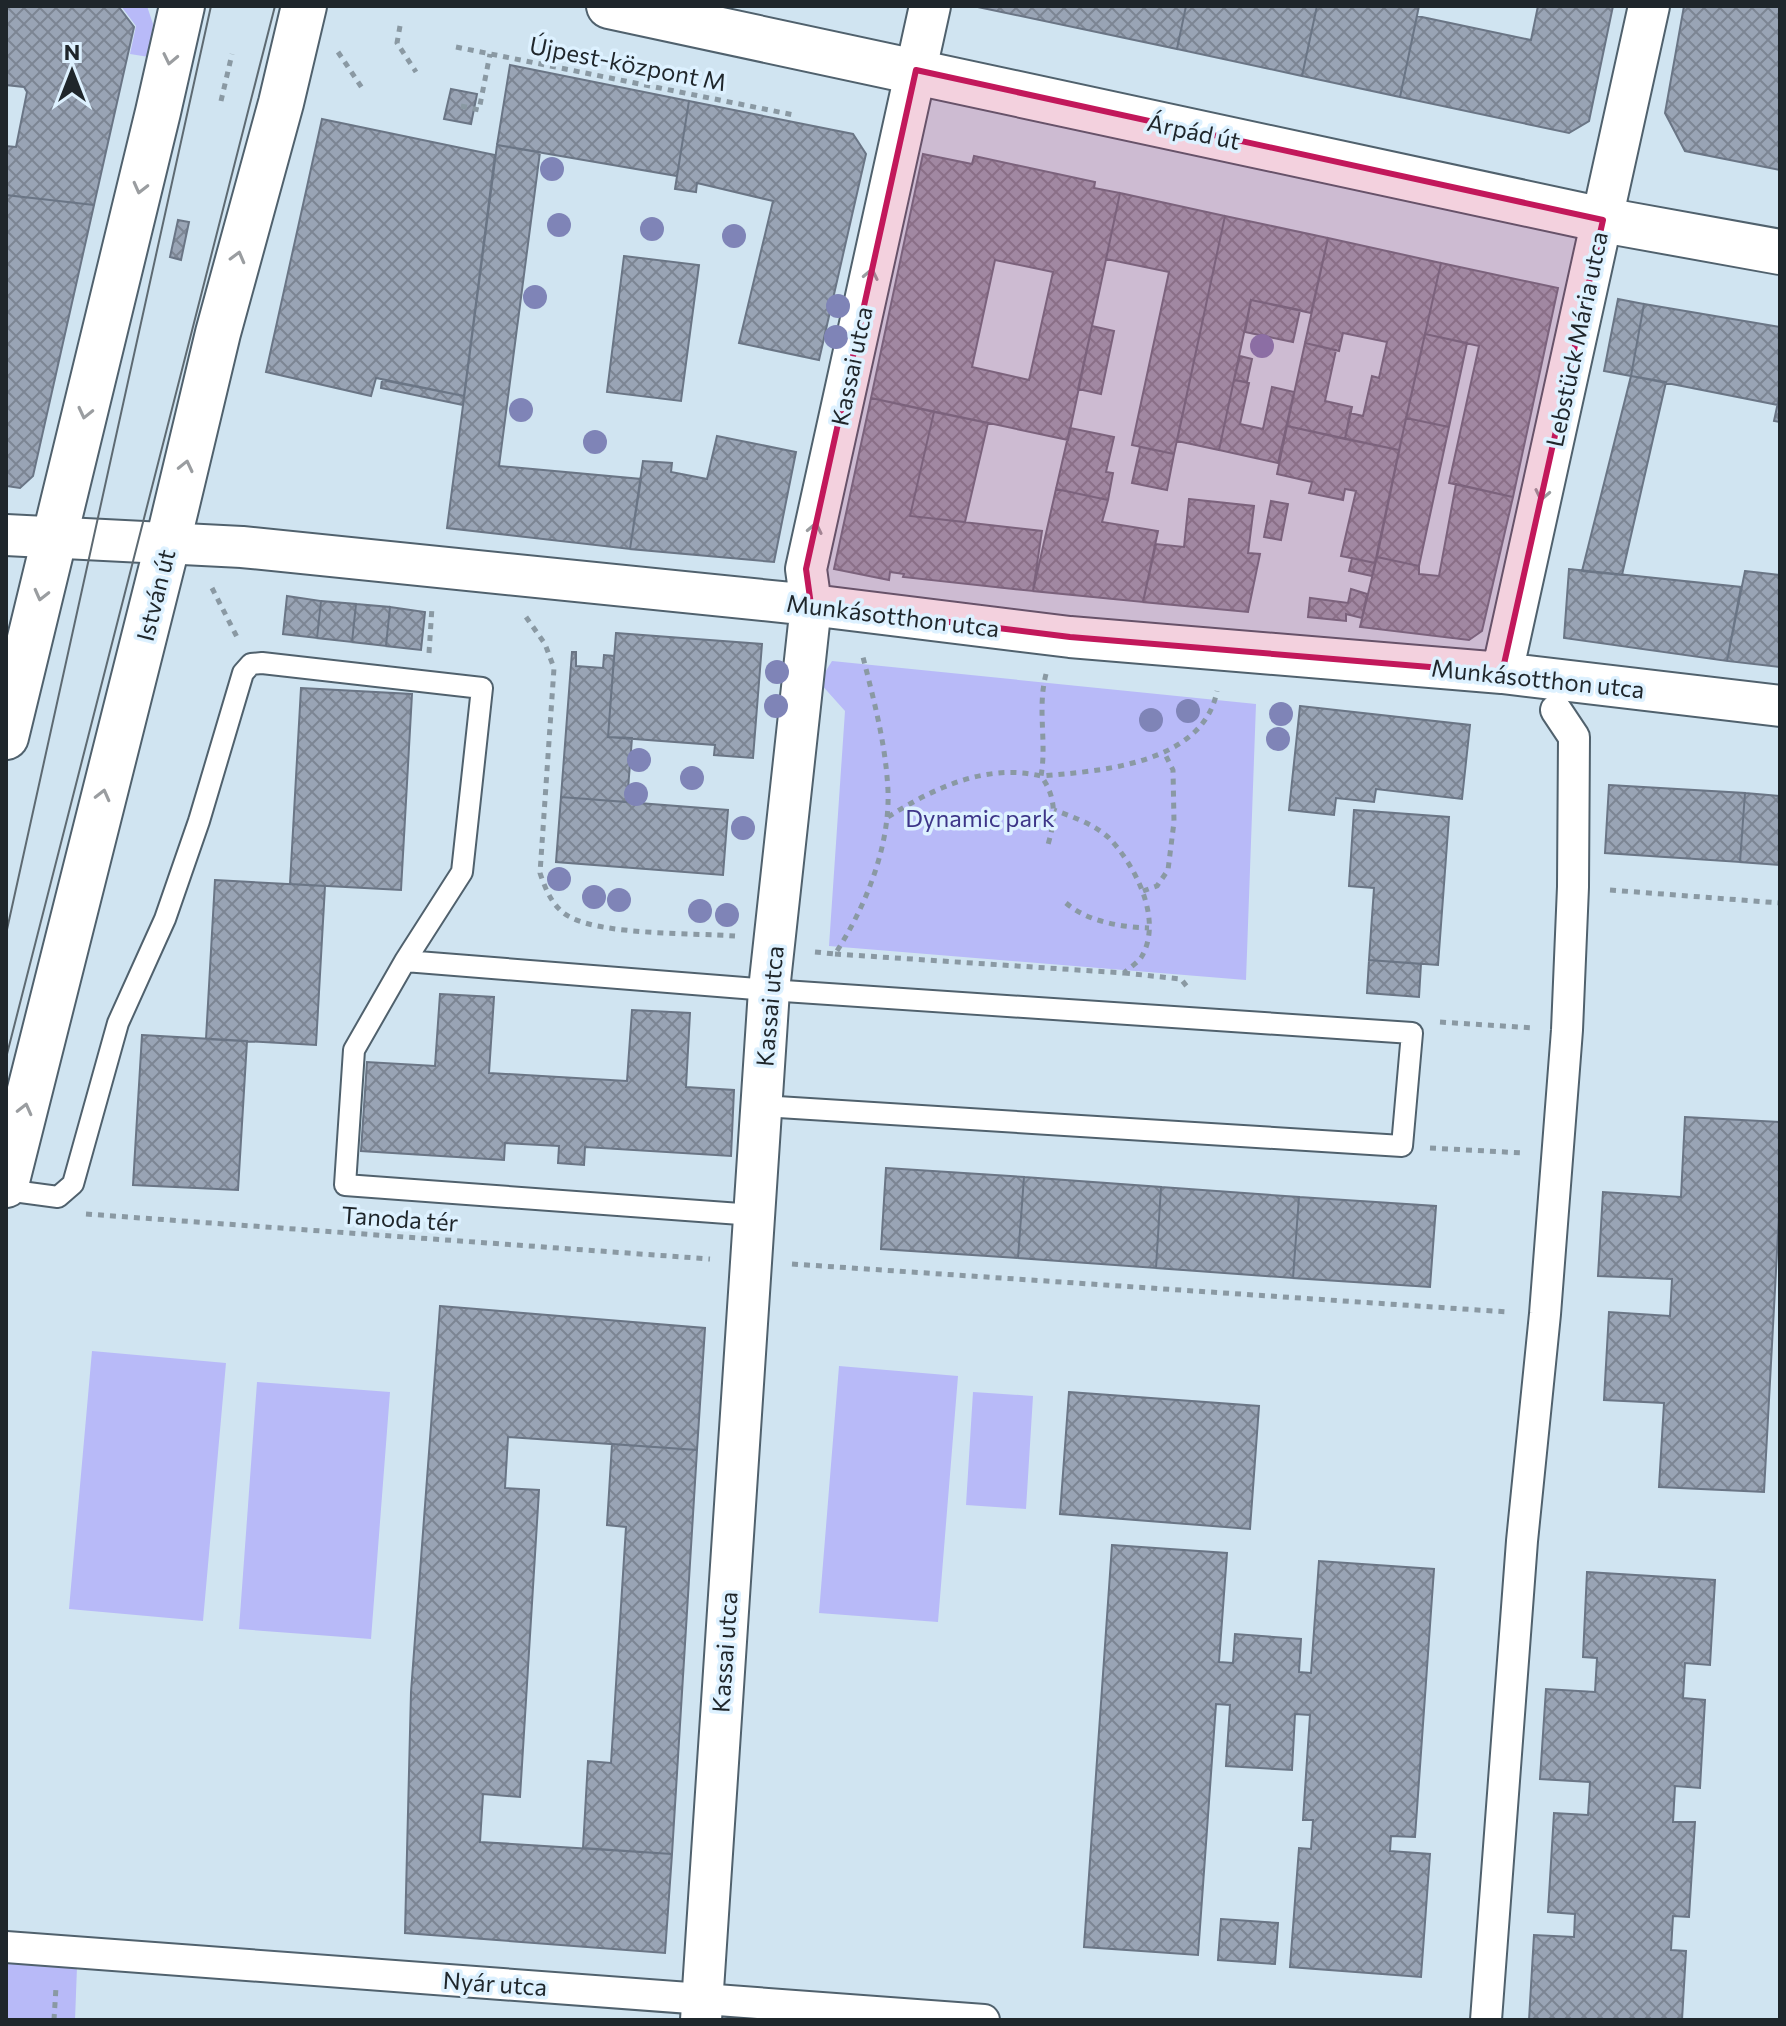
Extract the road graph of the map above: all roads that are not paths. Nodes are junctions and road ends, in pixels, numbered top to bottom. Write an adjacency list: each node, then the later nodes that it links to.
1 (182, 6): 10 (main road, one-way to 10)
2 (304, 6): 11 (main road, István út, one-way to 2)
3 (609, 6): 6 (main road, Árpád út)
4 (930, 6): 6 (street, Kassai utca)
5 (1649, 6): 7 (street, Lebstück Mária utca)
6 (916, 70): 7 (main road, Árpád út); 12 (street, Kassai utca, one-way to 6)
7 (1603, 220): 8 (main road, Árpád út); 13 (street, Lebstück Mária utca, one-way to 13)
8 (1780, 252)
9 (6, 535): 10 (street, Munkásotthon utca)
10 (55, 538): 11 (street, Munkásotthon utca); 16 (main road, one-way to 16)
11 (168, 542): 12 (street, Munkásotthon utca); 20 (main road, István út, one-way to 11)
12 (811, 605): 13 (street, Munkásotthon utca); 18 (street, Kassai utca)
13 (1502, 673): 14 (street, Munkásotthon utca)
14 (1780, 706)
15 (1556, 710): 25 (street)
16 (6, 737)
17 (405, 961): 18 (lane); 20 (lane); 21 (lane)
18 (769, 990): 19 (street, Kassai utca); 19 (lane)
19 (761, 1106): 21 (street, Kassai utca)
20 (6, 1187)
21 (754, 1215): 23 (street, Kassai utca)
22 (6, 1947): 23 (street, Nyár utca)
23 (701, 2010): 24 (street, Nyár utca)
24 (984, 2020)
25 (1486, 2020)

